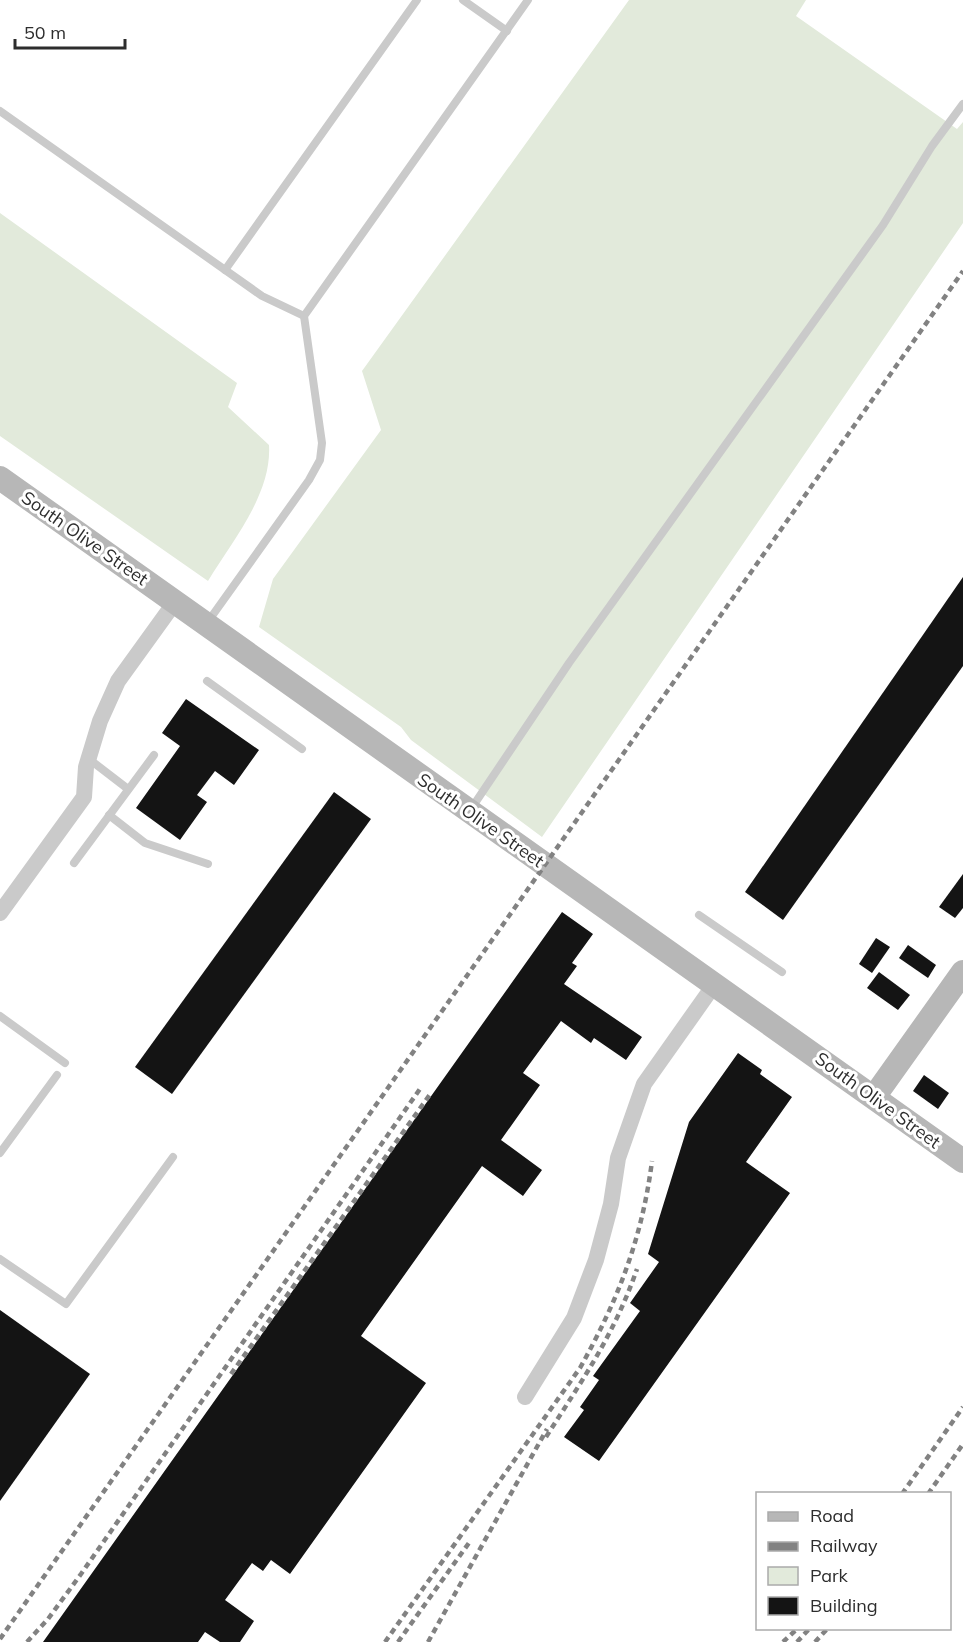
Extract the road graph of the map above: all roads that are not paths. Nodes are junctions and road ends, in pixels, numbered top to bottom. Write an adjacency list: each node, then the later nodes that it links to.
1 (417, 0): 7 (lane)
2 (463, 0): 4 (lane)
3 (528, 0): 4 (lane)
4 (507, 31): 8 (lane)
5 (963, 104): 17 (lane)
6 (0, 111): 7 (lane)
7 (225, 270): 8 (lane)
8 (304, 315): 11 (lane)
9 (0, 478): 10 (street, South Olive Street)
10 (176, 602): 11 (street, South Olive Street); 15 (street)
11 (207, 624): 17 (street, South Olive Street)
12 (207, 681): 13 (lane)
13 (302, 749)
14 (154, 755): 16 (lane)
15 (89, 759): 16 (lane); 21 (street)
16 (128, 789): 18 (lane)
17 (469, 811): 25 (street, South Olive Street)
18 (109, 815): 19 (lane); 20 (lane)
19 (74, 862)
20 (208, 864)
21 (0, 914)
22 (699, 915): 23 (lane)
23 (782, 972)
24 (963, 972): 29 (street)
25 (714, 985): 29 (street, South Olive Street); 34 (street)
26 (0, 1016): 27 (lane)
27 (65, 1063)
28 (57, 1075): 30 (lane)
29 (874, 1097): 32 (street, South Olive Street)
30 (0, 1153)
31 (172, 1157): 33 (lane)
32 (963, 1161)
33 (0, 1259)
34 (525, 1396)

